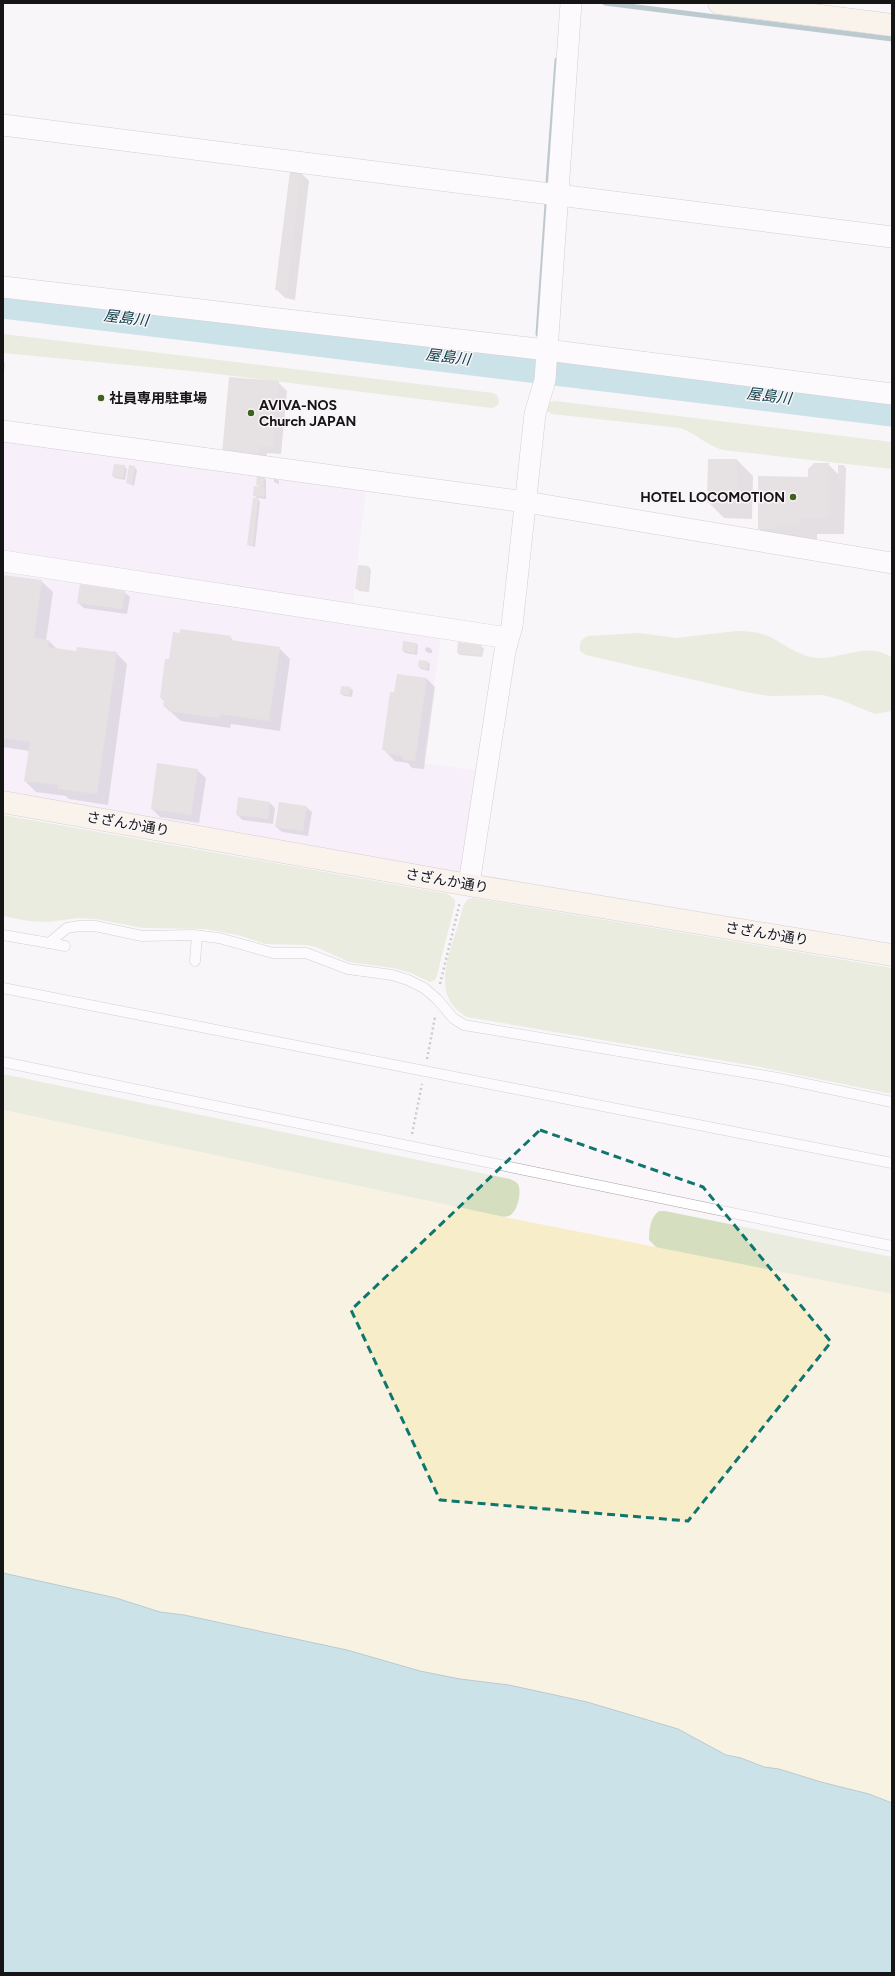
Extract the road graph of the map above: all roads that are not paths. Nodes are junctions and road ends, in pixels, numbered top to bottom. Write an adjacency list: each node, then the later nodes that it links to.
1 (571, 3): 5 (street)
2 (719, 3): 3 (street)
3 (892, 24)
4 (3, 125): 5 (street)
5 (558, 195): 6 (street); 8 (street)
6 (892, 237)
7 (3, 287): 8 (street)
8 (547, 354): 9 (street); 11 (street)
9 (892, 394)
10 (3, 431): 11 (street)
11 (526, 502): 13 (street); 14 (street)
12 (3, 561): 14 (street)
13 (892, 563)
14 (508, 638): 16 (street)
15 (3, 802): 16 (street, さざんか通り)
16 (465, 890): 21 (street, さざんか通り)
17 (3, 935): 19 (lane)
18 (198, 936): 19 (lane); 22 (lane); 25 (lane)
19 (49, 944): 20 (lane)
20 (64, 946)
21 (892, 955)
22 (195, 961)
23 (3, 988): 26 (lane)
24 (3, 1062): 27 (lane)
25 (892, 1102)
26 (892, 1163)
27 (892, 1246)

